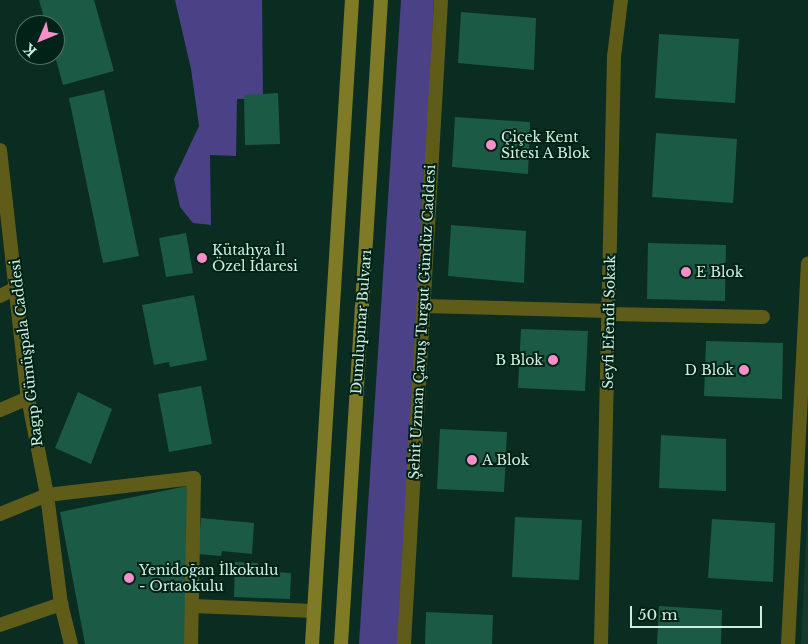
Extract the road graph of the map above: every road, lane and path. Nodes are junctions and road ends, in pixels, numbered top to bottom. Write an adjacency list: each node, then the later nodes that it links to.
1 (352, 0): 19 (main road, Dumlupınar Bulvarı)
2 (381, 0): 24 (main road, Dumlupınar Bulvarı)
3 (441, 0): 10 (street, Şehit Uzman Çavuş Turgut Gündüz Caddesi)
4 (621, 0): 11 (street, Seyfi Efendi Sokak)
5 (0, 150): 6 (street, Ragıp Gümüşpala Caddesi)
6 (2, 174): 8 (street, Ragıp Gümüşpala Caddesi)
7 (808, 264): 27 (street)
8 (18, 287): 9 (street); 13 (street, Ragıp Gümüşpala Caddesi)
9 (0, 296)
10 (423, 306): 11 (street); 25 (street, Şehit Uzman Çavuş Turgut Gündüz Caddesi)
11 (610, 312): 12 (street); 26 (street, Seyfi Efendi Sokak)
12 (763, 317)
13 (28, 398): 14 (street); 15 (street, Ragıp Gümüşpala Caddesi)
14 (0, 410)
15 (47, 496): 16 (street); 17 (street, Ragıp Gümüşpala Caddesi); 18 (street)
16 (0, 514)
17 (61, 604): 20 (street); 21 (street, Ragıp Gümüşpala Caddesi)
18 (192, 606): 19 (street); 22 (street)
19 (314, 611): 23 (main road, Dumlupınar Bulvarı)
20 (0, 625)
21 (71, 644)
22 (191, 644)
23 (312, 644)
24 (341, 644)
25 (404, 644)
26 (602, 644)
27 (788, 644)

